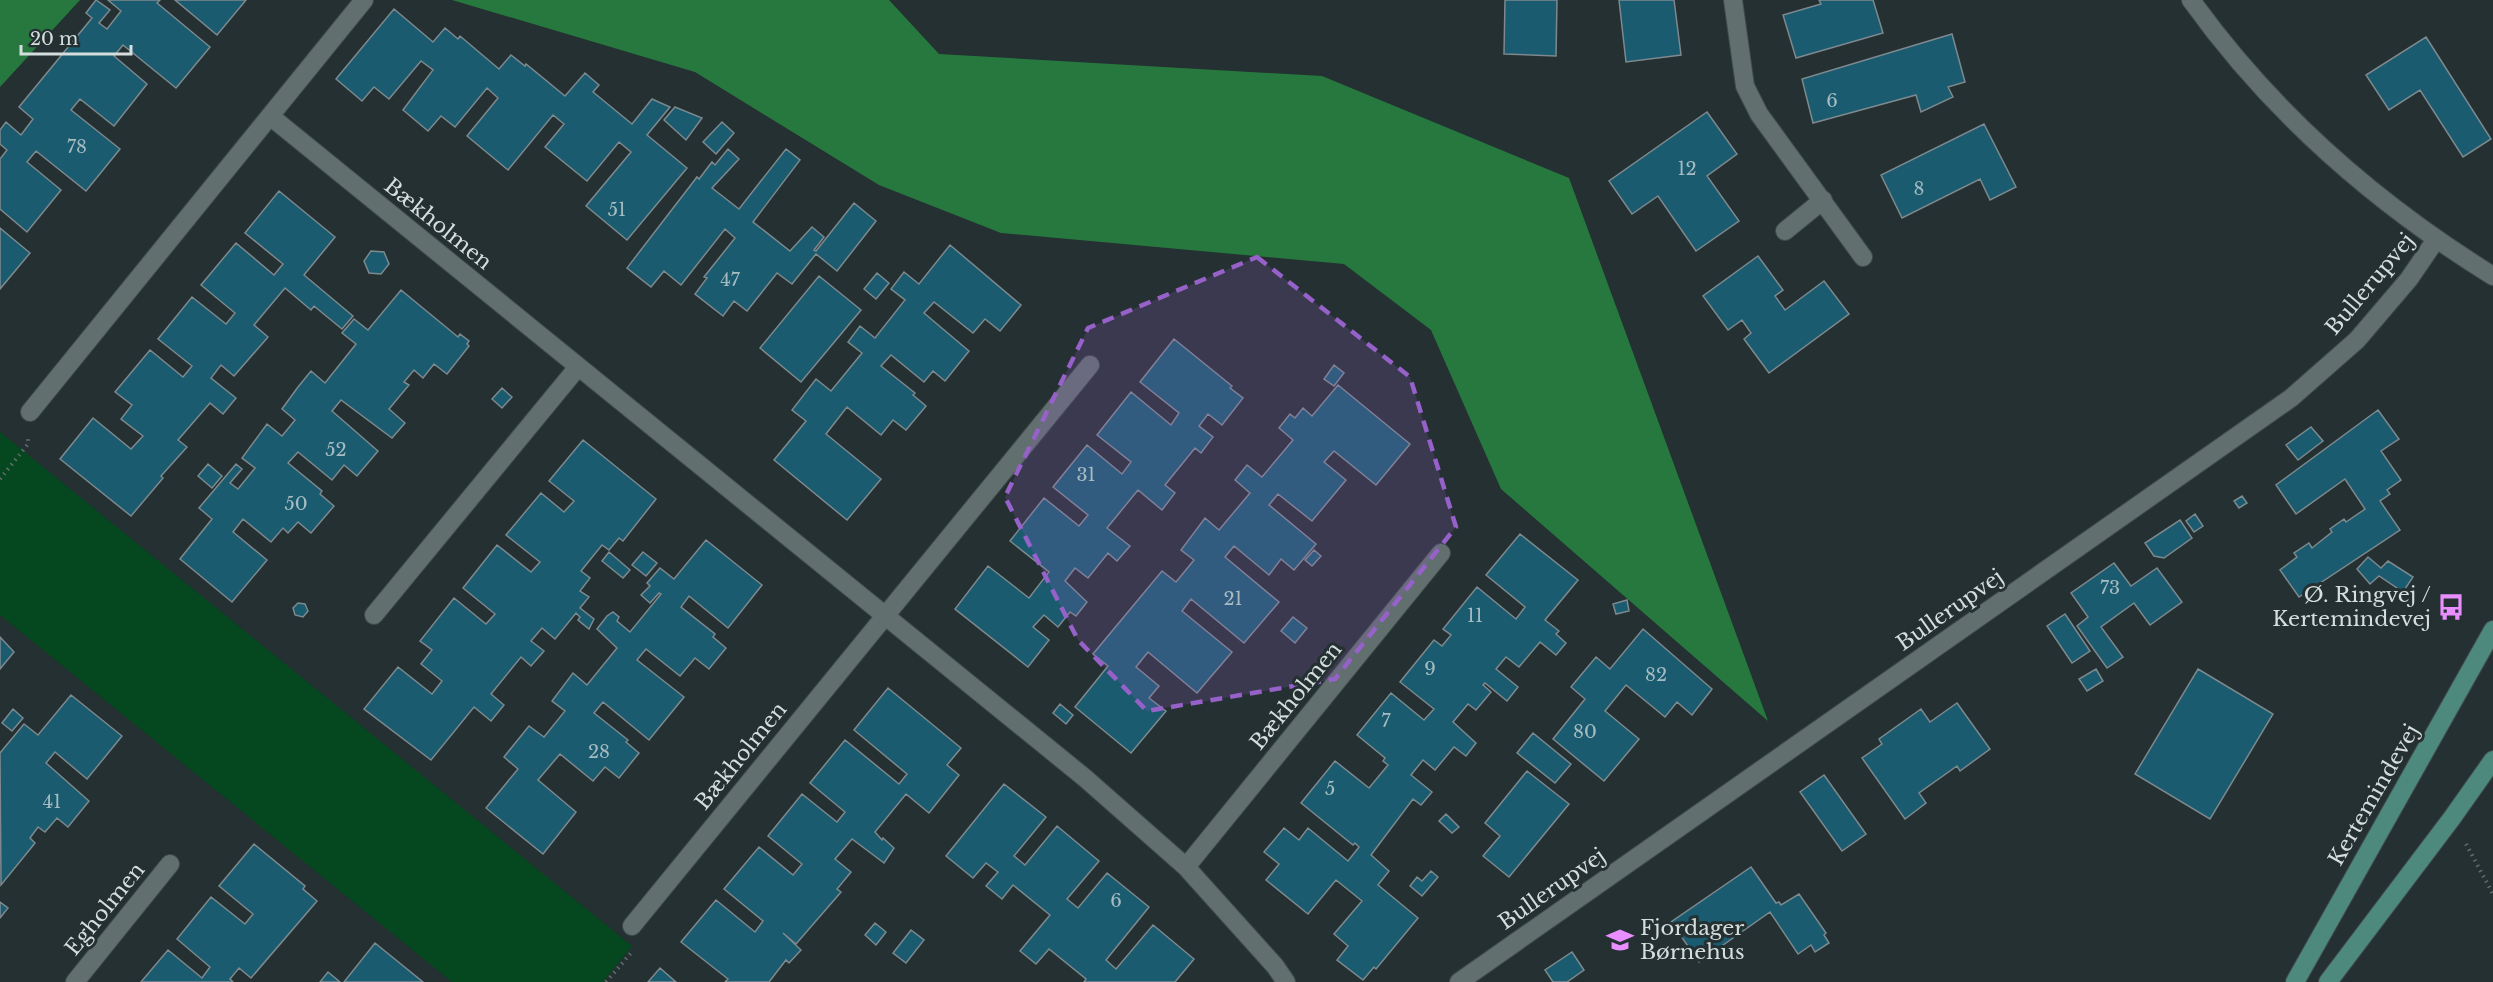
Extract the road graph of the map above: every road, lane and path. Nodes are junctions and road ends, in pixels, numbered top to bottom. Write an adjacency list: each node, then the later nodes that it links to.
1 (364, 0): 4 (street)
2 (1733, 0): 5 (street)
3 (2191, 0): 7 (street, Bullerupvej)
4 (270, 116): 11 (street, Bækholmen); 12 (street)
5 (1823, 200): 6 (street); 8 (street)
6 (1785, 231)
7 (2435, 241): 9 (street, Bullerupvej); 26 (street, Bullerupvej)
8 (1863, 257)
9 (2493, 276)
10 (1090, 365): 16 (street, Bækholmen)
11 (578, 368): 15 (street); 16 (street, Bækholmen)
12 (30, 412): 13 (path)
13 (0, 479)
14 (1441, 553): 21 (street, Bækholmen)
15 (374, 615)
16 (885, 615): 21 (street, Bækholmen); 23 (street, Bækholmen)
17 (2493, 630): 27 (main road, Kertemindevej)
18 (2492, 760): 19 (main road)
19 (2452, 818): 22 (path); 28 (main road)
20 (170, 864): 24 (street, Egholmen)
21 (1186, 867): 25 (street, Bækholmen)
22 (2493, 894)
23 (632, 926)
24 (75, 982)
25 (1286, 982)
26 (1459, 982)
27 (2295, 982)
28 (2328, 982)

